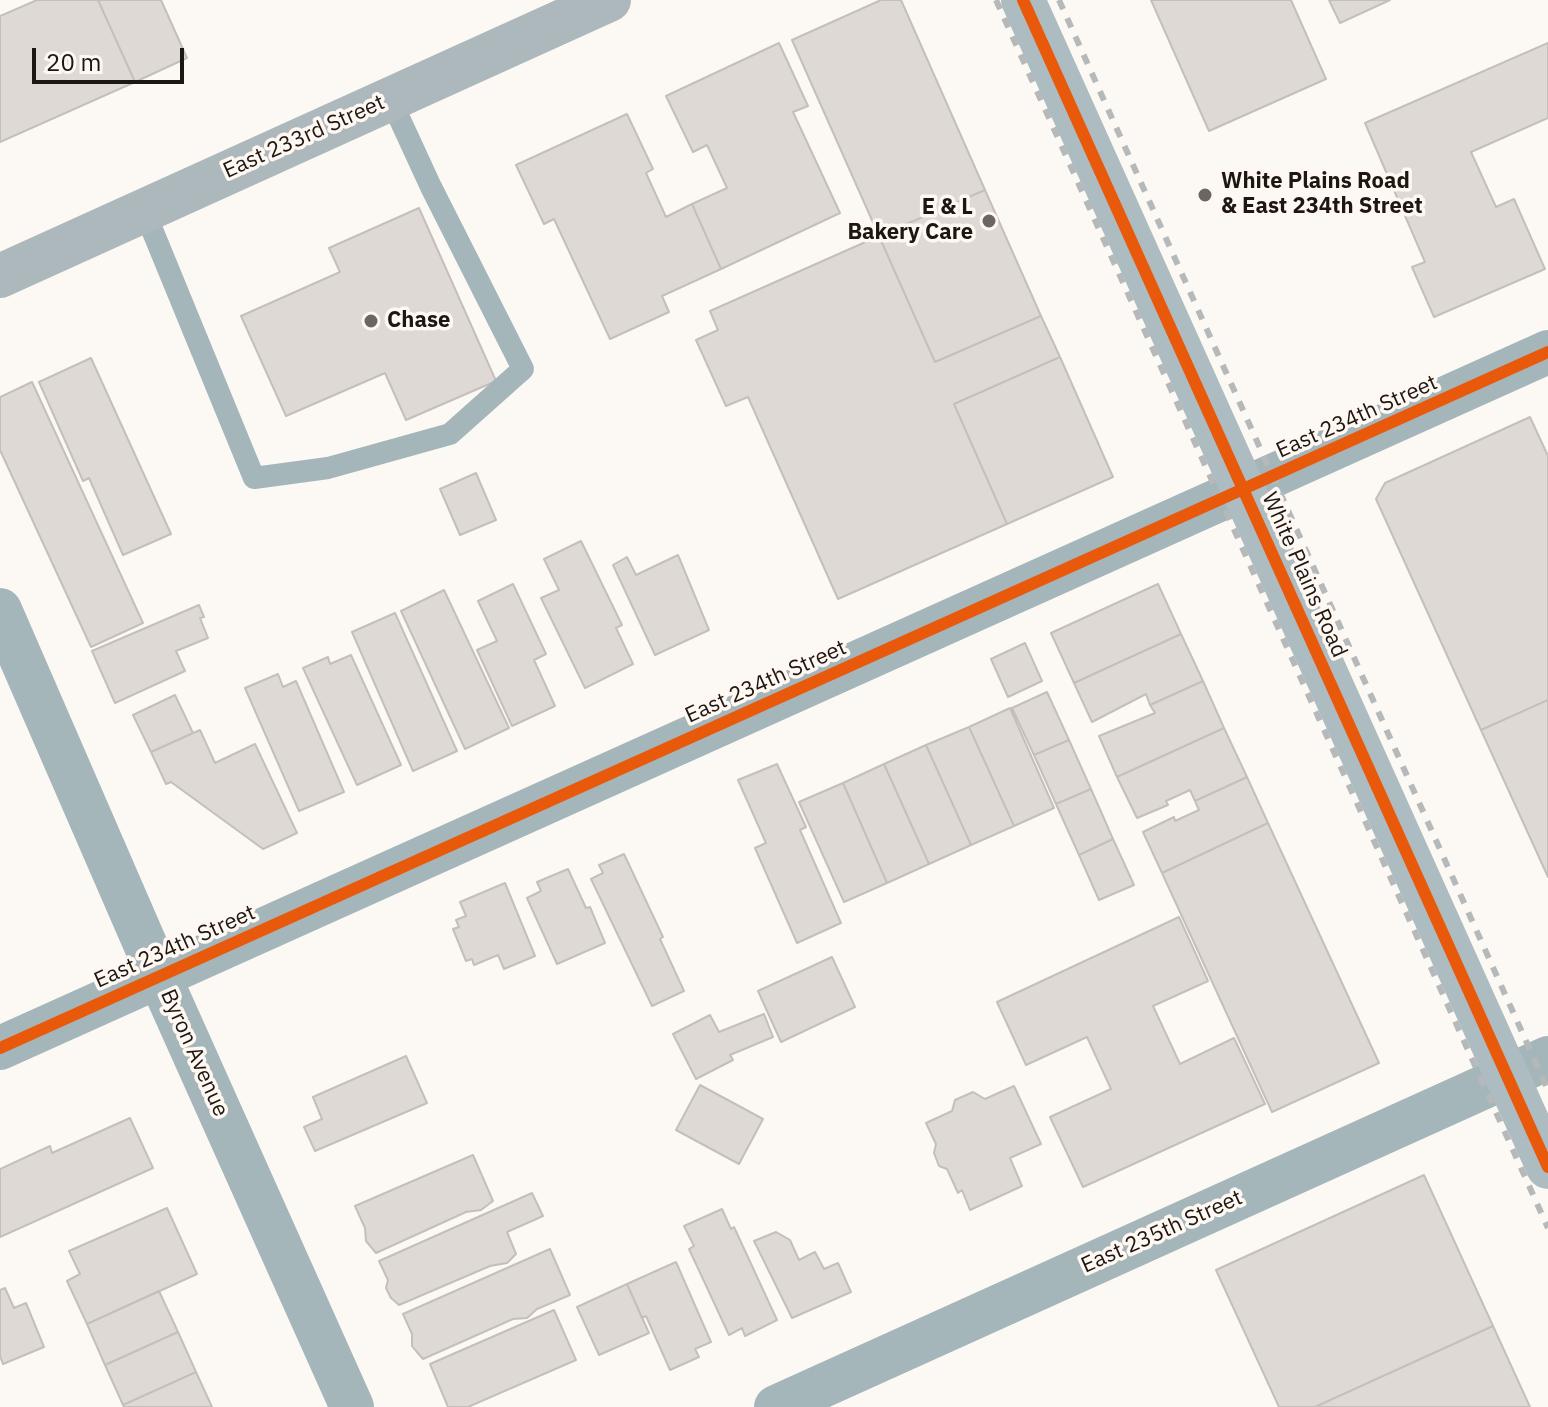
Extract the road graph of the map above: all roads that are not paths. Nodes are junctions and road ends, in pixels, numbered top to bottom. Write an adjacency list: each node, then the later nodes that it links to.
1 (609, 0): 3 (main road, East 233rd Street)
2 (1023, 0): 7 (main road, White Plains Road)
3 (390, 98): 4 (main road, East 233rd Street); 4 (lane)
4 (144, 210): 5 (main road, East 233rd Street)
5 (0, 276)
6 (1548, 352): 7 (street, East 234th Street)
7 (1243, 490): 9 (street, East 234th Street); 12 (main road, White Plains Road)
8 (0, 610): 9 (street, Byron Avenue)
9 (159, 976): 10 (street, East 234th Street); 14 (street, Byron Avenue)
10 (0, 1048)
11 (1548, 1058): 12 (street, East 235th Street)
12 (1507, 1076): 13 (main road, White Plains Road); 15 (street, East 235th Street)
13 (1548, 1167)
14 (352, 1407)
15 (776, 1407)

